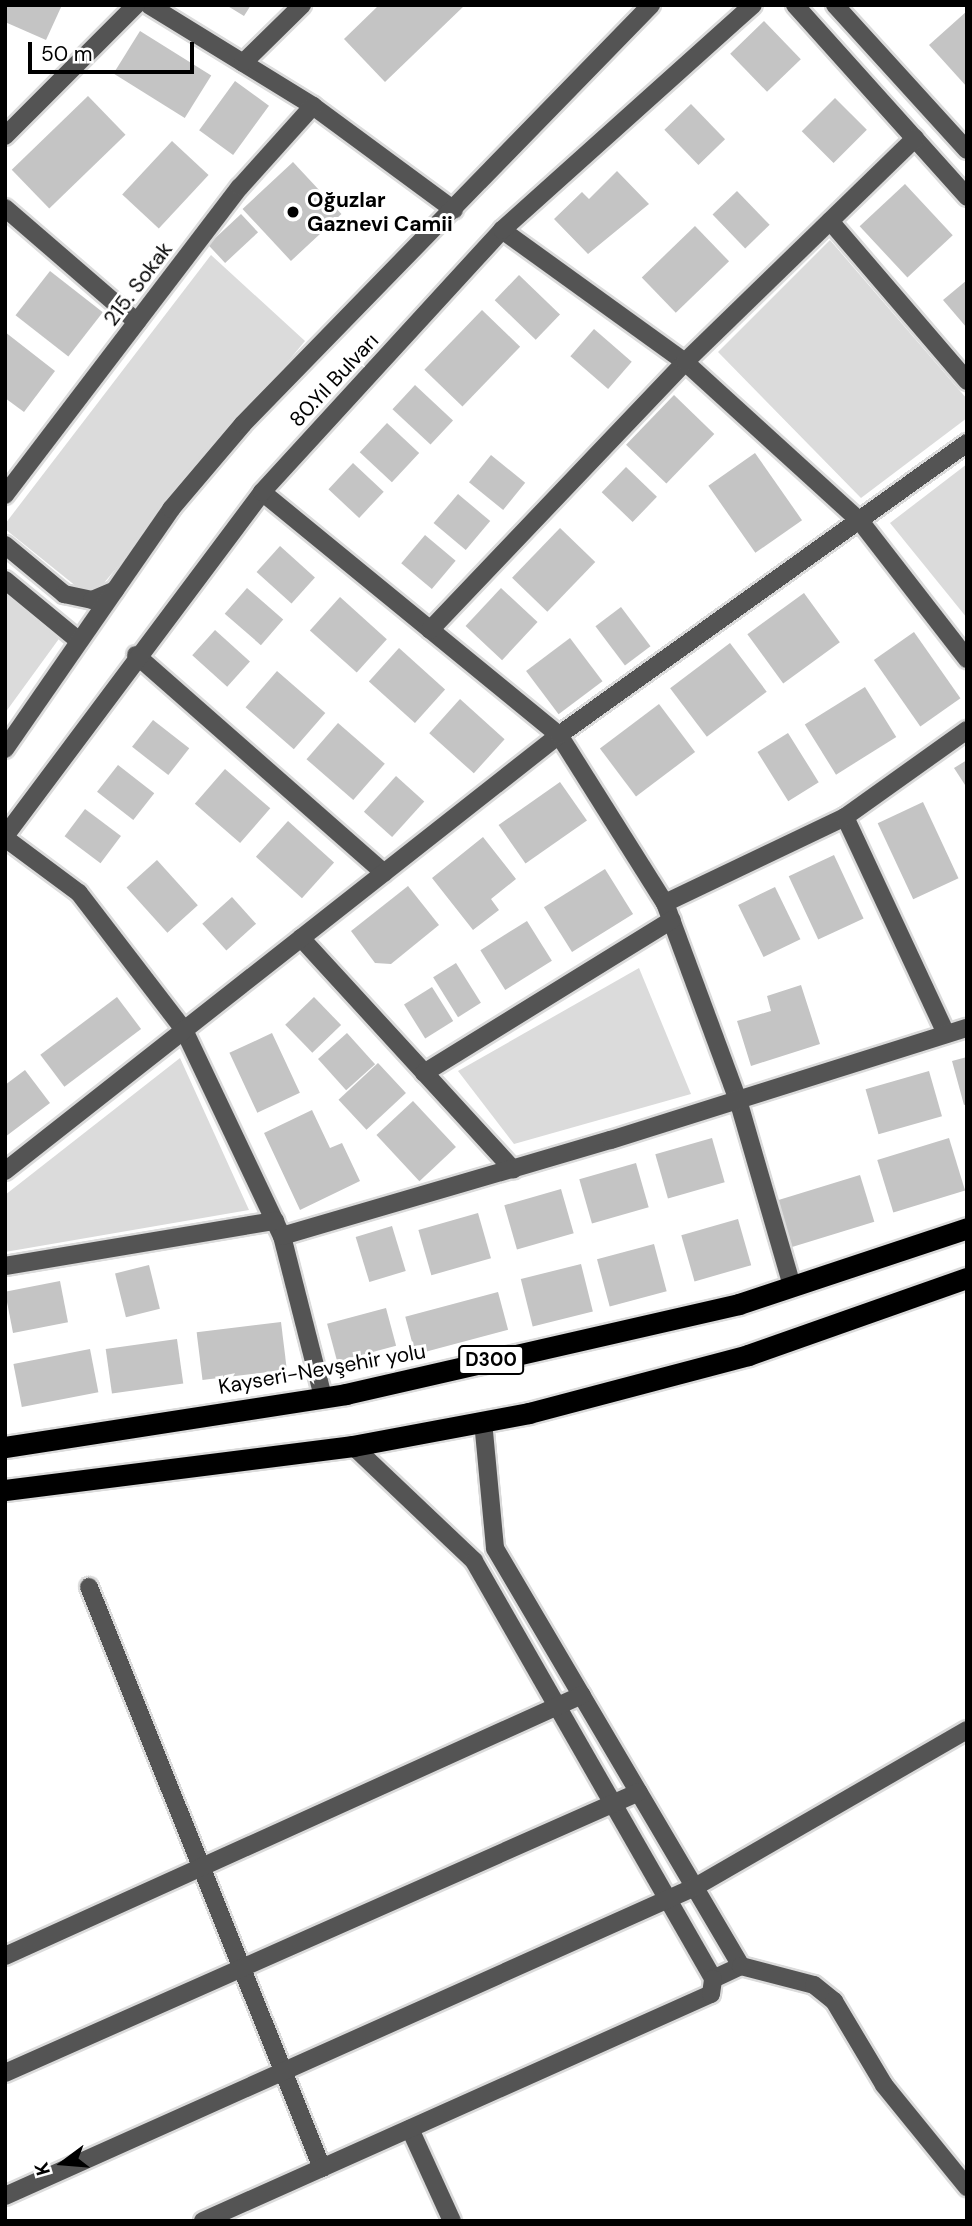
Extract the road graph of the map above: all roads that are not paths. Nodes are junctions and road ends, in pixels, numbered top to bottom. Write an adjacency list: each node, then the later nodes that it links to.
1 (136, 5): 10 (street)
2 (149, 5): 8 (street)
3 (302, 5): 8 (street)
4 (651, 5): 15 (street, 80.Yıl Bulvarı)
5 (753, 5): 17 (street, 80.Yıl Bulvarı)
6 (795, 5): 11 (street)
7 (835, 5): 12 (street)
8 (243, 63): 9 (street)
9 (313, 106): 15 (street); 18 (street, 215. Sokak)
10 (5, 136)
11 (915, 138): 13 (street); 16 (street)
12 (967, 150)
13 (967, 197)
14 (5, 208): 18 (street)
15 (454, 210): 27 (street, 80.Yıl Bulvarı)
16 (830, 221): 19 (street); 20 (street)
17 (502, 230): 19 (street); 22 (street, 80.Yıl Bulvarı)
18 (137, 323): 23 (street, 215. Sokak)
19 (685, 362): 24 (street); 28 (street)
20 (967, 381)
21 (967, 443): 24 (street)
22 (262, 492): 28 (street); 30 (street, 80.Yıl Bulvarı)
23 (5, 495)
24 (860, 521): 31 (street); 33 (street)
25 (5, 545): 27 (street)
26 (5, 580): 29 (street)
27 (115, 590): 29 (street, 80.Yıl Bulvarı)
28 (430, 630): 33 (street)
29 (79, 641): 34 (street, 80.Yıl Bulvarı)
30 (136, 655): 36 (street, 80.Yıl Bulvarı); 37 (street)
31 (967, 659)
32 (967, 730): 35 (street)
33 (559, 735): 37 (street); 38 (street)
34 (5, 749)
35 (845, 817): 38 (street); 43 (street)
36 (5, 837): 42 (street)
37 (384, 873): 40 (street)
38 (665, 902): 39 (street)
39 (672, 920): 44 (street); 45 (street)
40 (301, 938): 42 (street); 44 (street)
41 (967, 1028): 43 (street)
42 (184, 1030): 47 (street); 48 (street)
43 (946, 1034): 45 (street)
44 (425, 1073): 46 (street)
45 (738, 1100): 46 (street); 52 (street)
46 (513, 1169): 48 (street)
47 (5, 1171)
48 (278, 1228): 50 (street); 53 (street)
49 (967, 1228): 52 (highway, Kayseri-Nevşehir yolu / D300)
50 (5, 1266)
51 (967, 1278): 54 (highway)
52 (792, 1286): 53 (highway, Kayseri-Nevşehir yolu / D300)
53 (323, 1396): 56 (highway, Kayseri-Nevşehir yolu / D300)
54 (483, 1422): 55 (highway); 59 (street)
55 (353, 1446): 57 (highway); 60 (street)
56 (5, 1447)
57 (5, 1490)
58 (89, 1587): 64 (street)
59 (582, 1695): 60 (street); 62 (street)
60 (558, 1709): 63 (street); 64 (street)
61 (967, 1730): 65 (street)
62 (639, 1793): 63 (street); 65 (street)
63 (613, 1804): 66 (street); 69 (street)
64 (202, 1868): 67 (street); 69 (street)
65 (695, 1887): 66 (street); 68 (street)
66 (667, 1899): 70 (street); 71 (street)
67 (5, 1956)
68 (741, 1966): 70 (street); 75 (street)
69 (242, 1968): 71 (street); 72 (street)
70 (713, 1979): 73 (street)
71 (284, 2071): 74 (street); 76 (street)
72 (5, 2073)
73 (410, 2129): 74 (street); 78 (street)
74 (322, 2168): 77 (street)
75 (967, 2187)
76 (5, 2196)
77 (203, 2221)
78 (452, 2221)

